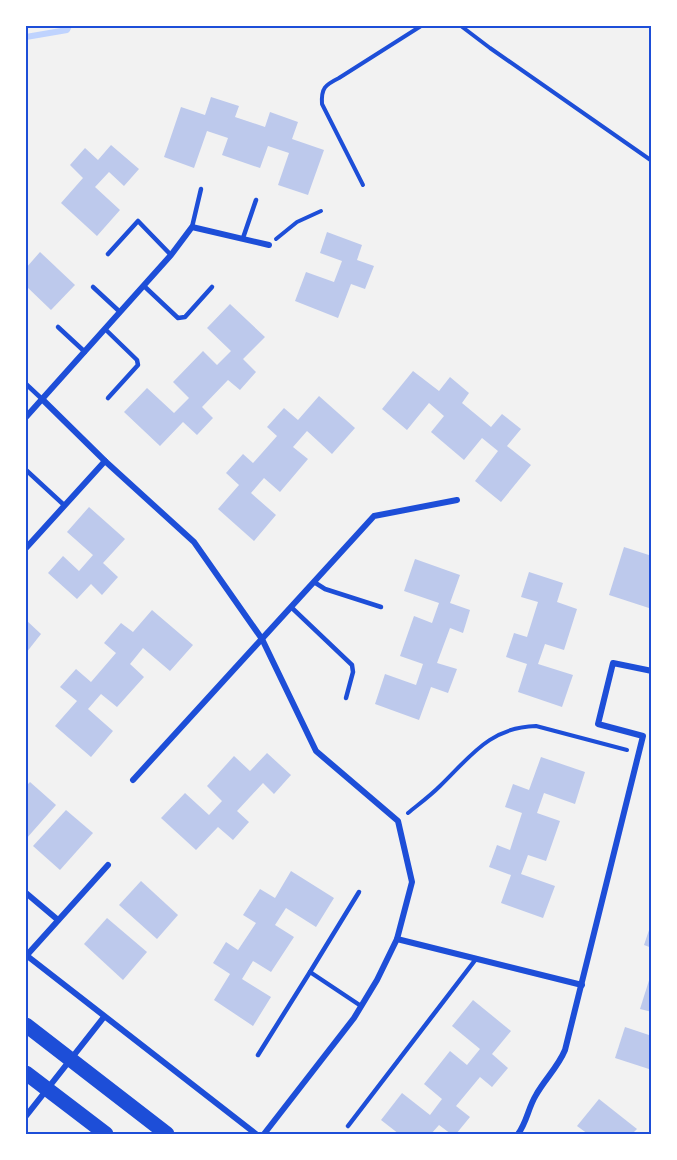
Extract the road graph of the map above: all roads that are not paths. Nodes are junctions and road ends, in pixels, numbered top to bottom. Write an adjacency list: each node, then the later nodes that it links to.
1 (201, 189): 3 (lane)
2 (256, 200): 4 (lane)
3 (192, 227): 4 (street); 7 (street)
4 (243, 238): 5 (street)
5 (269, 245)
6 (108, 254): 7 (lane)
7 (171, 255): 8 (street)
8 (144, 286): 10 (lane); 11 (street)
9 (93, 287): 11 (lane)
10 (212, 287)
11 (120, 312): 13 (street)
12 (58, 327): 14 (lane)
13 (105, 329): 14 (street); 16 (lane)
14 (85, 352): 17 (street)
15 (26, 384): 17 (lane)
16 (108, 398)
17 (42, 399): 18 (street); 19 (street)
18 (26, 417)
19 (105, 461): 22 (street); 27 (street)
20 (26, 470): 22 (lane)
21 (457, 500): 24 (street)
22 (64, 505): 23 (street)
23 (26, 548)
24 (314, 582): 25 (street); 26 (lane)
25 (291, 607): 27 (street); 29 (lane)
26 (381, 608)
27 (262, 639): 30 (street); 35 (street)
28 (651, 671): 39 (street)
29 (346, 698)
30 (133, 780)
31 (108, 866): 34 (street)
32 (359, 892): 38 (lane)
33 (26, 893): 34 (street)
34 (58, 920): 36 (street)
35 (397, 939): 37 (street); 40 (street)
36 (26, 955): 41 (street)
37 (476, 959): 39 (street); 48 (lane)
38 (310, 972): 40 (lane); 43 (lane)
39 (582, 985): 53 (street)
40 (362, 1006): 52 (street)
41 (104, 1017): 44 (street); 51 (street)
42 (26, 1025): 44 (main road)
43 (258, 1055)
44 (71, 1060): 46 (street); 50 (main road)
45 (26, 1073): 46 (main road)
46 (47, 1089): 47 (street); 49 (main road)
47 (26, 1116)
48 (348, 1126)
49 (106, 1134)
50 (167, 1134)
51 (256, 1134)
52 (264, 1134)
53 (518, 1134)

